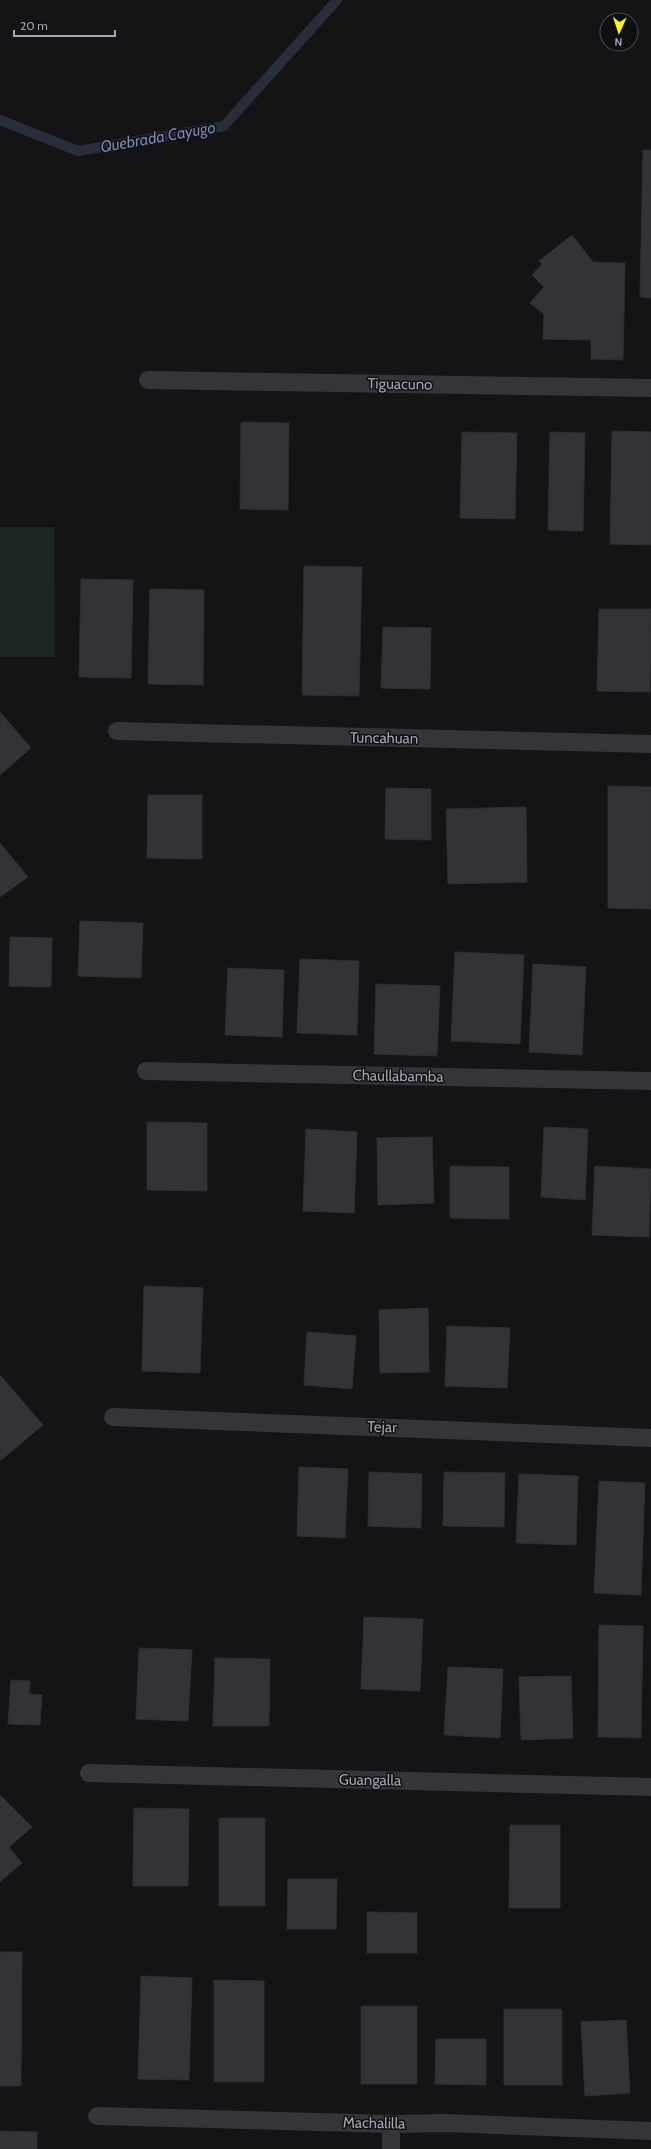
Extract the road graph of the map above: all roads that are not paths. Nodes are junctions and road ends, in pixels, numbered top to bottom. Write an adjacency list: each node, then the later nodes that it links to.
1 (148, 380): 2 (lane, Tiguacuno)
2 (651, 388)
3 (118, 731): 4 (lane, Tuncahuan)
4 (651, 744)
5 (146, 1071): 6 (lane, Chaullabamba)
6 (651, 1081)
7 (113, 1417): 8 (lane, Tejar)
8 (651, 1438)
9 (89, 1773): 10 (lane, Guangalla)
10 (651, 1787)
11 (97, 2116): 12 (lane, Machalilla)
12 (391, 2124): 13 (lane, Machalilla); 14 (lane)
13 (651, 2131)
14 (391, 2149)

